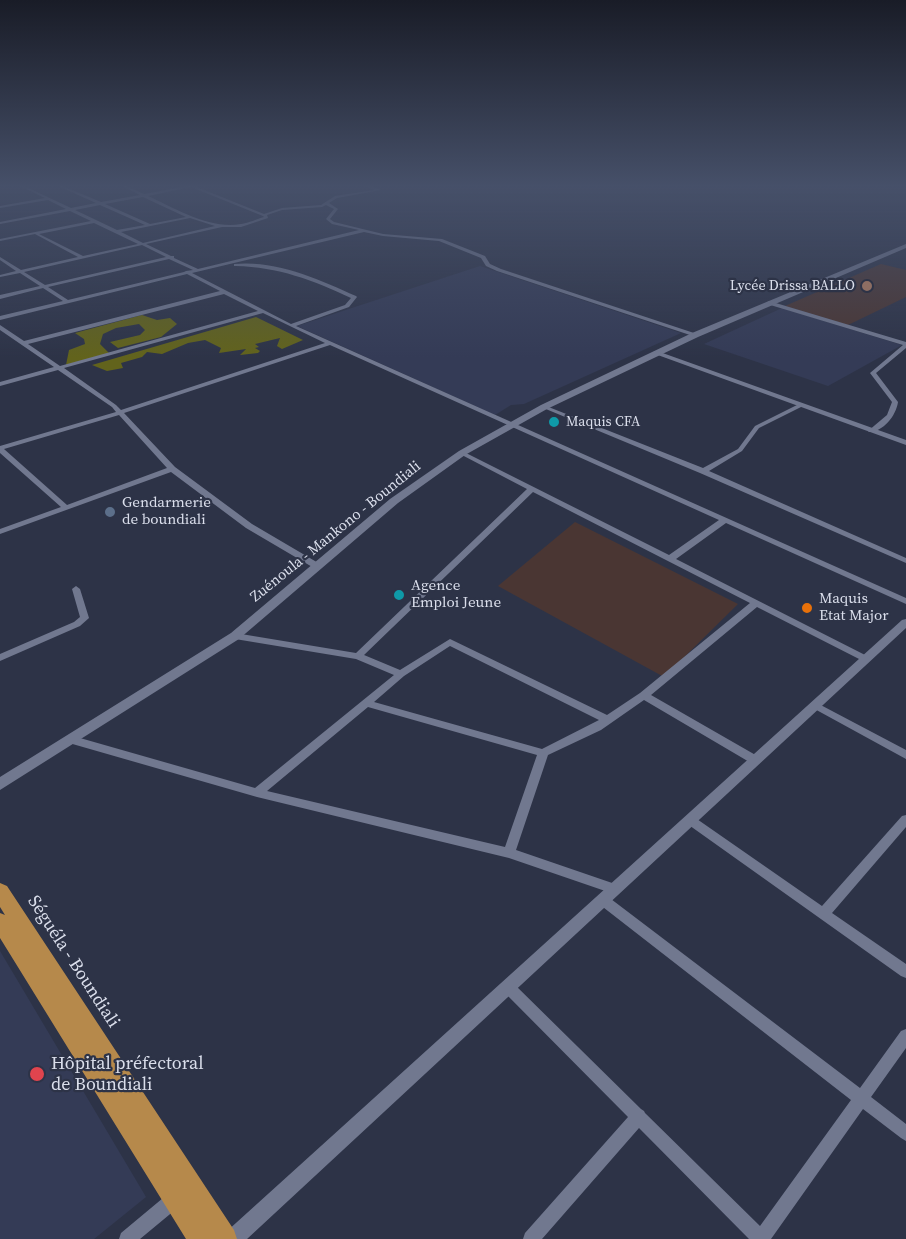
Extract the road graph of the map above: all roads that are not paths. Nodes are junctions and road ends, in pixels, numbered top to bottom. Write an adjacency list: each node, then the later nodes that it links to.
1 (54, 243): 9 (street)
2 (151, 243): 5 (street)
3 (313, 243): 10 (street)
4 (447, 243): 24 (street)
5 (146, 244): 7 (street); 9 (street)
6 (903, 249): 19 (main road, Zuénoula - Mankono - Boundiali)
7 (172, 257): 11 (street); 15 (street)
8 (0, 258): 12 (street)
9 (84, 258): 12 (street)
10 (209, 267): 11 (street); 22 (street)
11 (196, 270): 13 (street)
12 (23, 271): 14 (street); 15 (street)
13 (186, 272): 16 (street); 18 (street)
14 (0, 276)
15 (45, 286): 17 (street); 18 (street)
16 (224, 292): 20 (street); 25 (street)
17 (0, 297)
18 (67, 302): 21 (street)
19 (769, 303): 24 (main road, Zuénoula - Mankono - Boundiali); 27 (street)
20 (262, 312): 22 (street); 29 (street)
21 (0, 318)
22 (291, 326): 26 (street)
23 (0, 327): 25 (street)
24 (695, 336): 28 (main road, Zuénoula - Mankono - Boundiali)
25 (24, 343): 29 (street)
26 (331, 343): 33 (street); 34 (street)
27 (906, 344): 35 (street)
28 (657, 353): 31 (street); 32 (main road, Zuénoula - Mankono - Boundiali)
29 (60, 370): 30 (street); 33 (street)
30 (0, 384)
31 (801, 405): 35 (street); 40 (street)
32 (544, 407): 34 (main road, Zuénoula - Mankono - Boundiali); 40 (street)
33 (119, 413): 37 (street); 39 (street)
34 (511, 425): 38 (main road, Zuénoula - Mankono - Boundiali); 43 (street)
35 (871, 430): 36 (street)
36 (906, 443)
37 (0, 449): 42 (street)
38 (462, 453): 41 (street); 47 (main road, Zuénoula - Mankono - Boundiali)
39 (172, 469): 42 (street); 47 (street)
40 (703, 471): 46 (street)
41 (532, 489): 45 (street); 53 (street)
42 (66, 507): 44 (street)
43 (725, 520): 45 (street); 49 (street)
44 (0, 532)
45 (671, 558): 50 (street)
46 (906, 561)
47 (317, 566): 52 (main road, Zuénoula - Mankono - Boundiali)
48 (76, 589): 54 (street)
49 (906, 601)
50 (756, 603): 55 (street); 57 (street)
51 (906, 622): 55 (street)
52 (235, 636): 53 (street); 61 (main road, Zuénoula - Mankono - Boundiali)
53 (358, 656): 56 (street)
54 (0, 658)
55 (866, 658): 59 (street)
56 (401, 674): 58 (street); 60 (street)
57 (644, 695): 60 (street); 64 (street)
58 (366, 703): 62 (street); 66 (street)
59 (815, 705): 63 (street); 64 (street)
60 (607, 720): 62 (street)
61 (73, 740): 65 (main road, Zuénoula - Mankono - Boundiali); 66 (street)
62 (543, 753): 69 (street)
63 (906, 755)
64 (755, 760): 68 (street)
65 (0, 784)
66 (256, 793): 69 (street)
67 (906, 819): 73 (street)
68 (690, 820): 70 (street); 73 (street)
69 (509, 853): 70 (street)
70 (614, 889): 72 (street)
71 (0, 891): 81 (main road, Séguéla - Boundiali)
72 (603, 900): 76 (street); 78 (street)
73 (824, 913): 75 (street)
74 (0, 921): 81 (main road, Séguéla - Boundiali)
75 (906, 972)
76 (508, 987): 79 (street); 85 (street)
77 (906, 1036): 78 (street)
78 (863, 1099): 80 (street); 87 (street)
79 (639, 1116): 86 (street); 87 (street)
80 (906, 1133)
81 (183, 1192): 82 (street); 83 (main road, Séguéla - Boundiali); 84 (main road, Séguéla - Boundiali)
82 (127, 1239)
83 (200, 1239)
84 (225, 1239)
85 (233, 1239)
86 (531, 1239)
87 (761, 1239)

